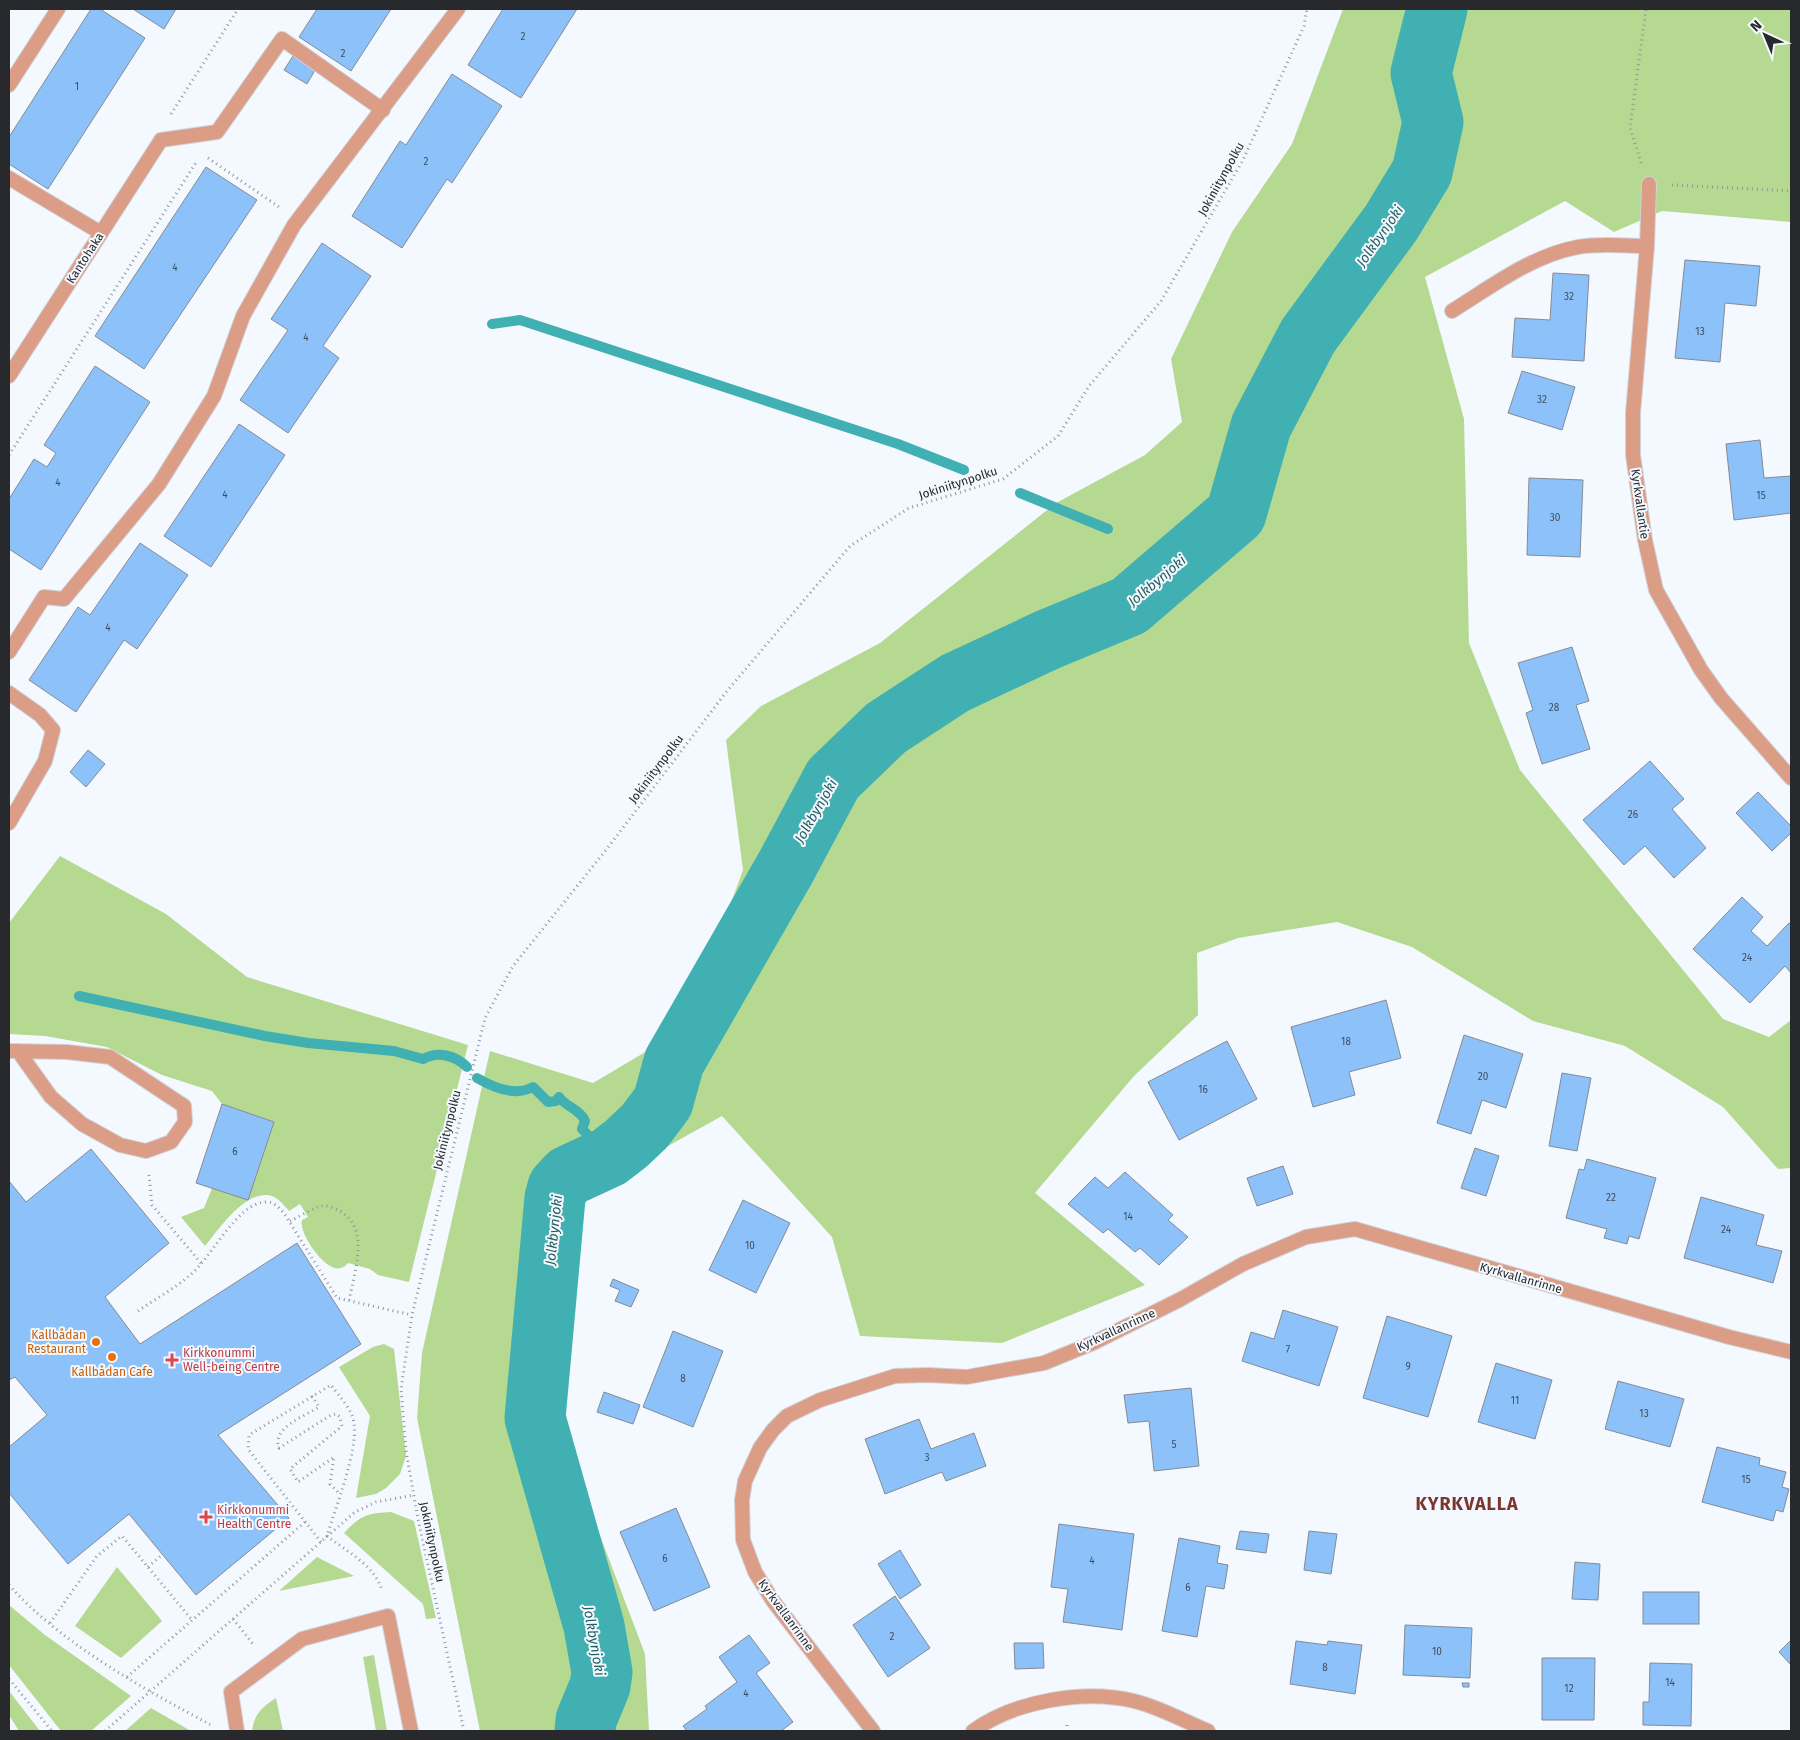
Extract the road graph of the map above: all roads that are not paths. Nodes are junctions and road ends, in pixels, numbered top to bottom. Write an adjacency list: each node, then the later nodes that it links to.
1 (58, 9): 3 (street)
2 (458, 9): 4 (street)
3 (9, 85)
4 (382, 110): 7 (street, Kantohaka); 11 (street)
5 (9, 178): 7 (street)
6 (1649, 184): 8 (street, Kyrkvallantie)
7 (101, 233): 10 (street, Kantohaka)
8 (1647, 246): 9 (street); 13 (street, Kyrkvallantie)
9 (1452, 311)
10 (9, 376)
11 (9, 652)
12 (9, 693): 14 (street)
13 (1791, 778)
14 (9, 823)
15 (13, 1051): 15 (street)
16 (1791, 1352): 19 (street, Kyrkvallanrinne)
17 (237, 1731): 18 (street)
18 (410, 1731)
19 (873, 1731)
20 (973, 1731): 21 (street)
21 (1208, 1731)

